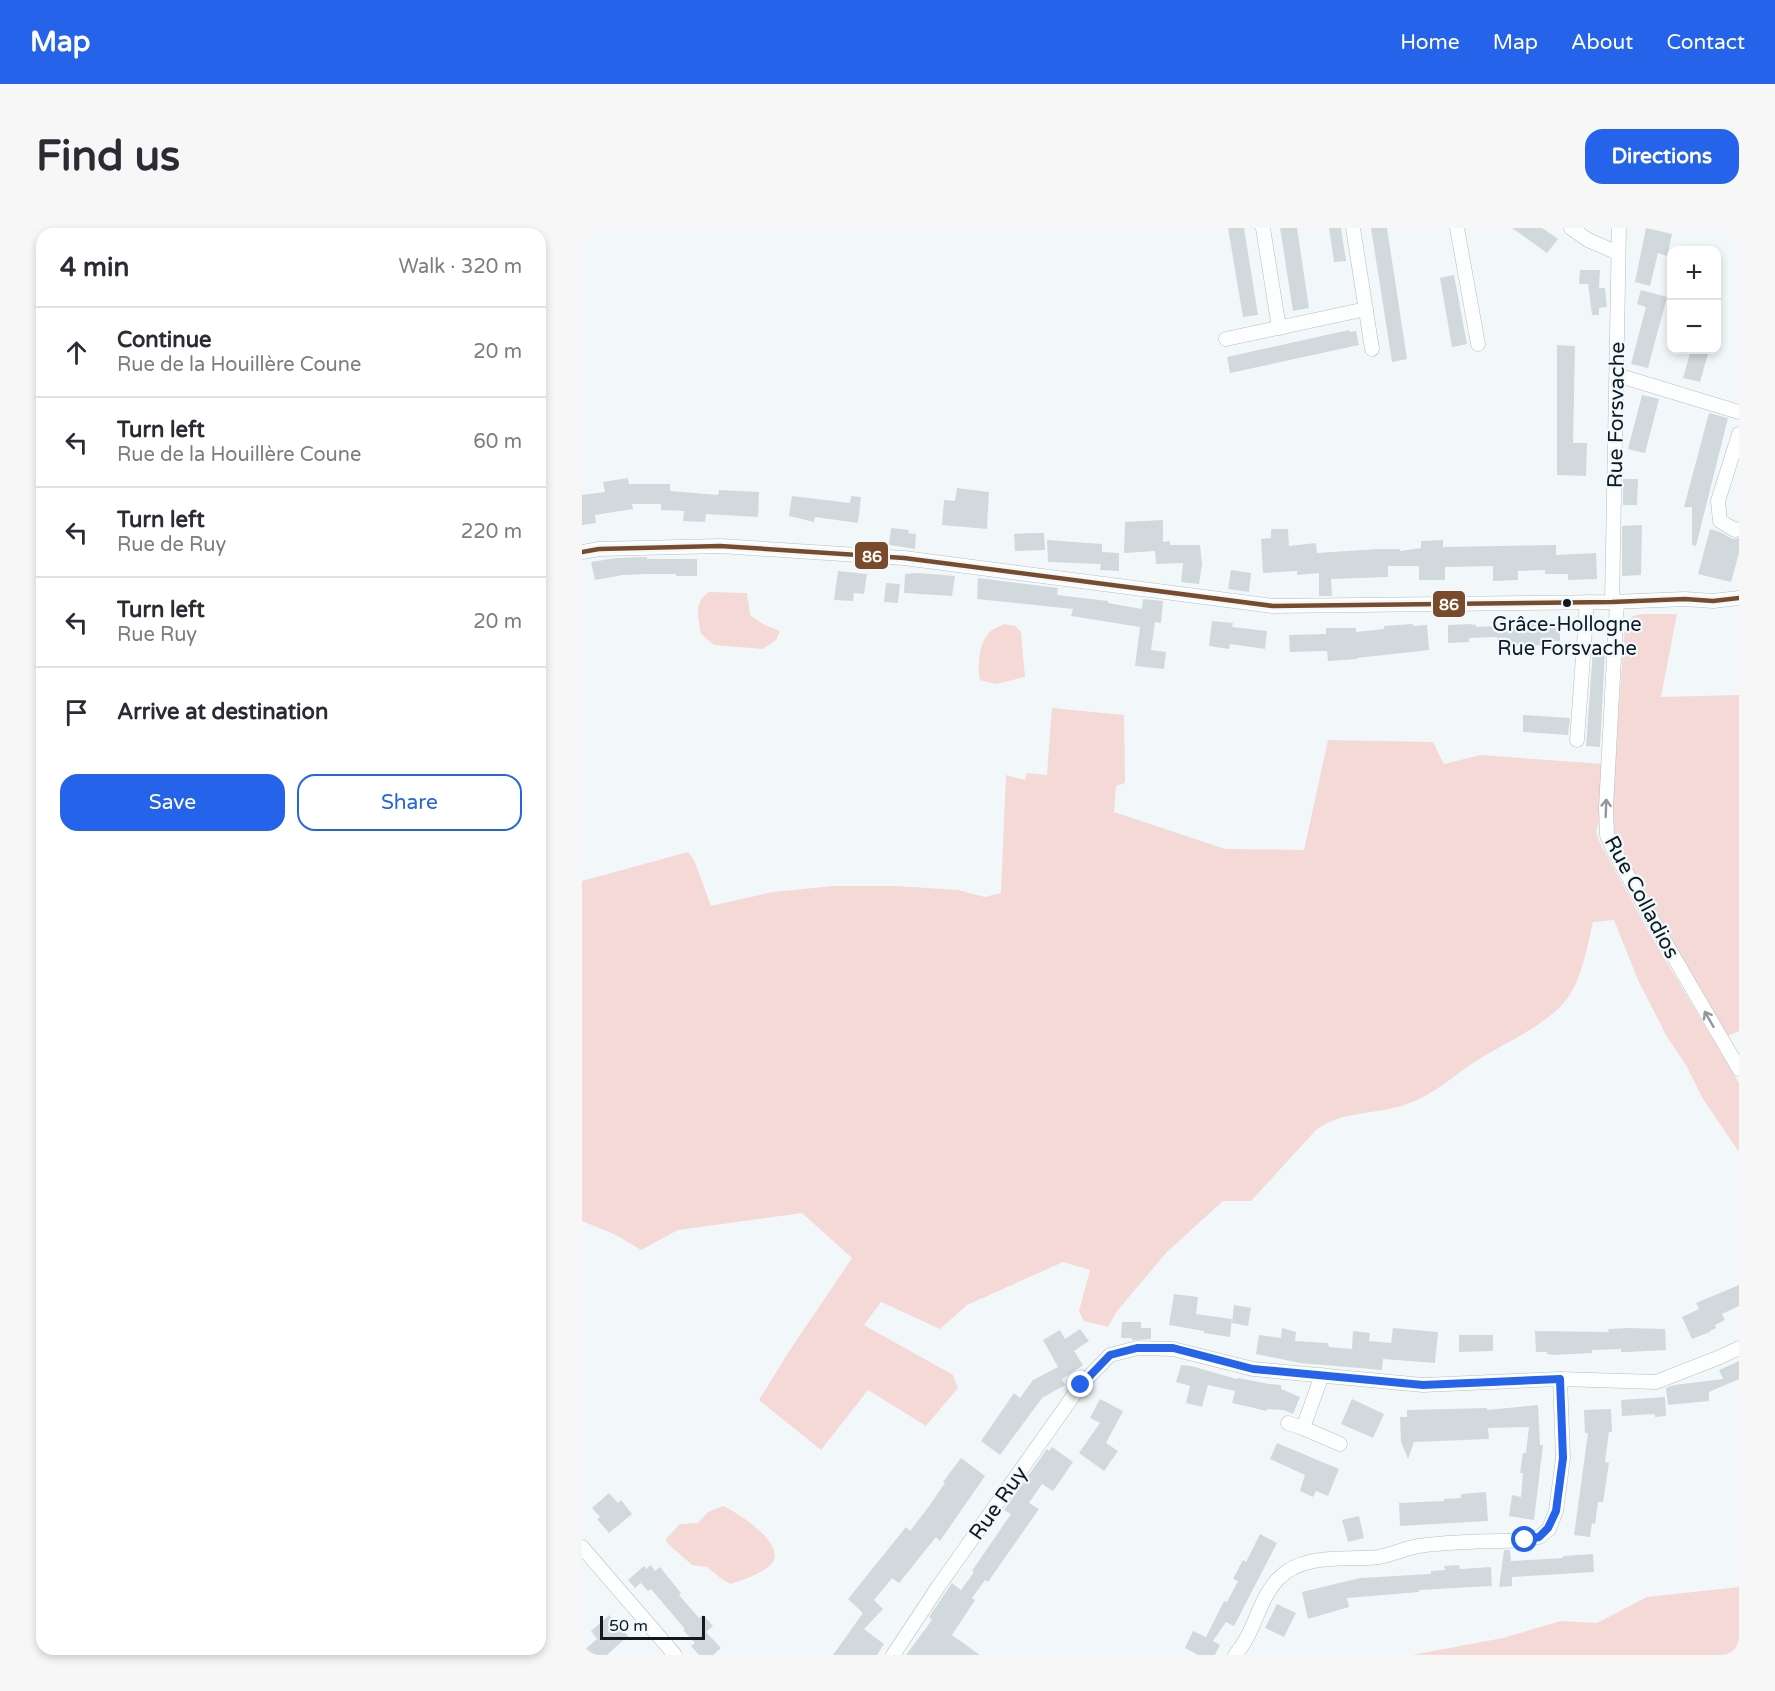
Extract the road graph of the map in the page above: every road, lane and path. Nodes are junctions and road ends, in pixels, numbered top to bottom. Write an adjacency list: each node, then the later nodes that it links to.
1 (1263, 228): 8 (street)
2 (1353, 228): 7 (street)
3 (1457, 228): 10 (street)
4 (1571, 228): 6 (street)
5 (1619, 228): 6 (street, Rue Forsvache)
6 (1618, 253): 12 (street, Rue Forsvache)
7 (1366, 309): 8 (street); 11 (street)
8 (1279, 328): 9 (street)
9 (1226, 339)
10 (1478, 344)
11 (1372, 349)
12 (1617, 375): 13 (street); 19 (street, Rue Forsvache)
13 (1739, 412)
14 (1739, 434): 15 (street)
15 (1739, 529)
16 (582, 552): 18 (street)
17 (1739, 598): 19 (street)
18 (1587, 602): 19 (street); 20 (street)
19 (1614, 602): 21 (street, Rue Colladios, one-way to 19)
20 (1577, 740)
21 (1739, 1069)
22 (1739, 1348): 24 (street)
23 (1322, 1375): 24 (street); 26 (street); 30 (street, Rue Ruy)
24 (1560, 1379): 31 (street)
25 (1288, 1423): 26 (street)
26 (1303, 1428): 27 (street)
27 (1340, 1444)
28 (582, 1547): 29 (street)
29 (675, 1655)
30 (892, 1655)
31 (1235, 1655)

